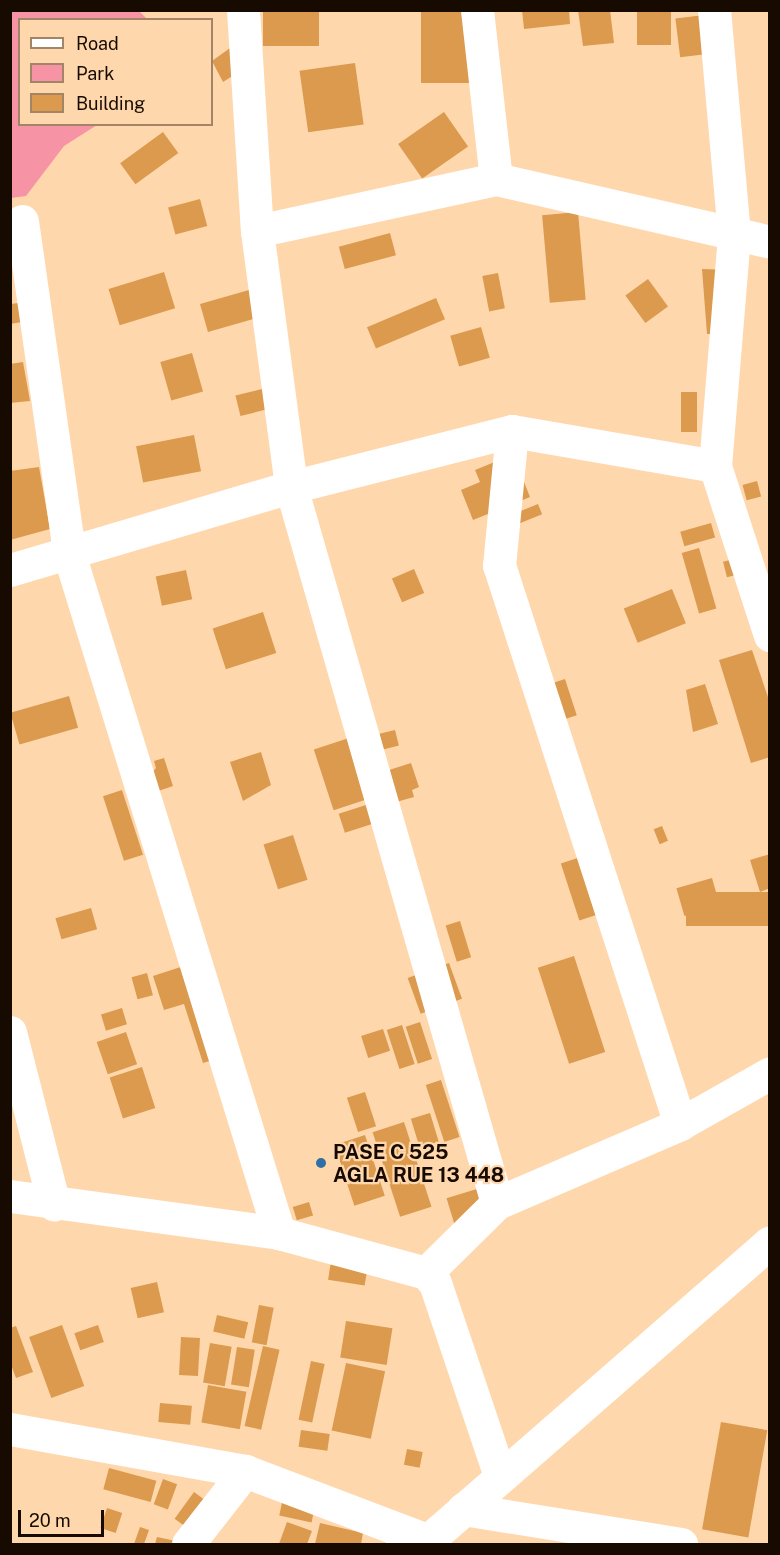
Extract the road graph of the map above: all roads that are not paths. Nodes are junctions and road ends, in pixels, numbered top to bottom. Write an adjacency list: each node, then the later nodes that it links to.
1 (243, 10): 6 (street)
2 (477, 10): 4 (street)
3 (714, 10): 7 (street)
4 (496, 179): 6 (street); 7 (street)
5 (22, 221): 12 (street)
6 (257, 231): 11 (street)
7 (734, 236): 8 (street); 10 (street)
8 (770, 242)
9 (512, 431): 10 (street); 11 (street); 17 (street)
10 (715, 466): 14 (street)
11 (291, 487): 12 (street); 19 (street)
12 (70, 557): 13 (street); 21 (street)
13 (10, 570)
14 (770, 635)
15 (10, 1032): 20 (street)
16 (770, 1073): 17 (street)
17 (680, 1124): 19 (street)
18 (10, 1196): 20 (street)
19 (497, 1203): 24 (street)
20 (54, 1204): 21 (street)
21 (279, 1233): 24 (street)
22 (770, 1242): 23 (street)
23 (737, 1270): 25 (street); 28 (street)
24 (426, 1273): 28 (street)
25 (770, 1276)
26 (10, 1429): 27 (street)
27 (244, 1471): 30 (street); 31 (street)
28 (500, 1476): 29 (street)
29 (463, 1509): 30 (street); 32 (street)
30 (425, 1542)
31 (188, 1545)
32 (681, 1545)

